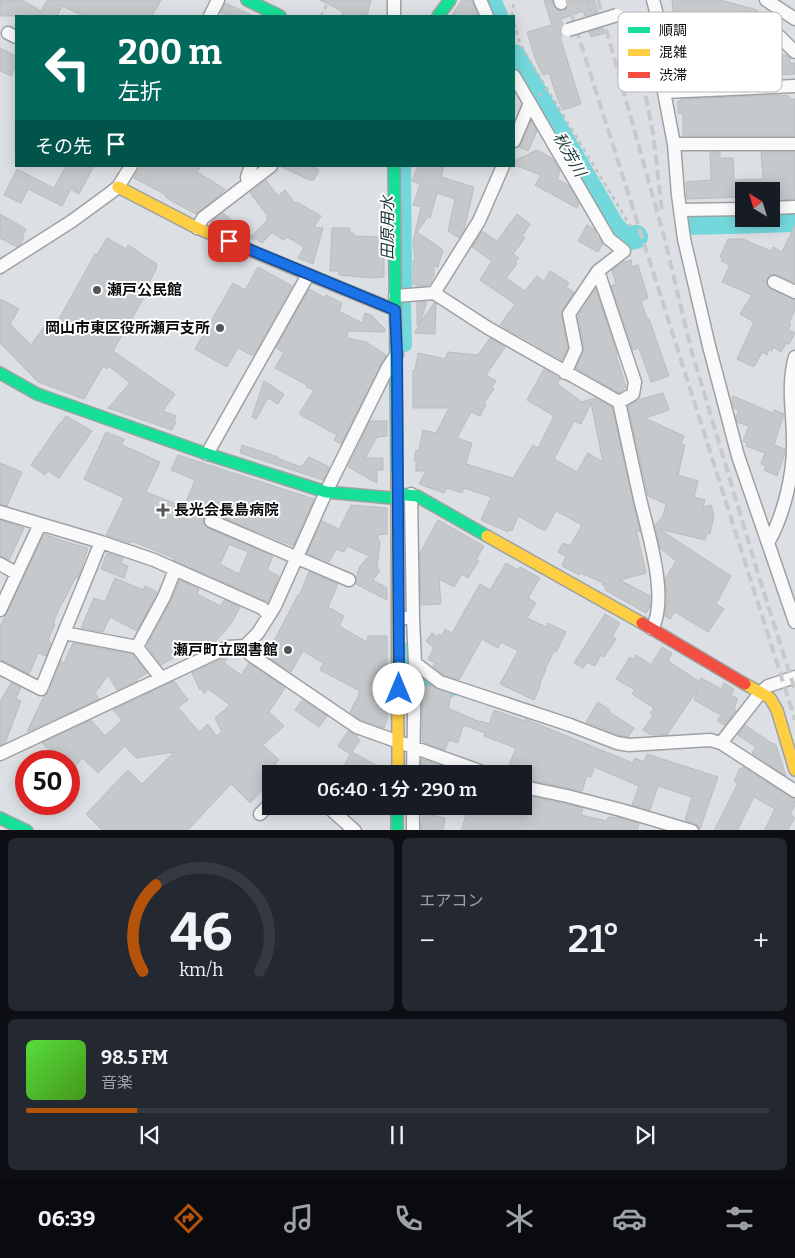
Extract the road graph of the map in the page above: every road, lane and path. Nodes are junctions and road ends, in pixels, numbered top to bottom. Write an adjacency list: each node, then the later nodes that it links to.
1 (218, 0): 9 (street)
2 (247, 0): 10 (street)
3 (329, 0): 11 (path)
4 (394, 0): 12 (street)
5 (450, 0): 13 (street)
6 (480, 0): 14 (street)
7 (514, 0): 15 (path)
8 (766, 0): 17 (street)
9 (210, 15)
10 (278, 15)
11 (322, 15)
12 (394, 15)
13 (439, 15)
14 (487, 15)
15 (512, 15)
16 (617, 15): 19 (street, bridge)
17 (795, 19)
18 (515, 26): 41 (path)
19 (568, 30)
20 (782, 39): 21 (street)
21 (795, 52)
22 (515, 78): 26 (street)
23 (795, 86): 24 (street)
24 (782, 87)
25 (664, 92): 28 (street)
26 (530, 104): 27 (street); 44 (street)
27 (515, 139)
28 (674, 144): 29 (street); 40 (street)
29 (795, 144)
30 (130, 167): 36 (street)
31 (250, 167): 35 (street)
32 (269, 167): 35 (street)
33 (394, 167): 49 (street)
34 (503, 167): 48 (street)
35 (248, 183): 42 (street)
36 (118, 187): 42 (street); 43 (street)
37 (795, 207): 38 (street)
38 (780, 208)
39 (735, 209): 40 (street)
40 (680, 210): 63 (street)
41 (631, 227)
42 (197, 228): 45 (street)
43 (0, 267)
44 (598, 271): 54 (street); 55 (street)
45 (308, 275): 50 (street); 56 (street)
46 (774, 282): 47 (street)
47 (795, 292)
48 (434, 293): 49 (street); 54 (street)
49 (395, 296): 50 (street)
50 (395, 310): 51 (street)
51 (397, 354): 57 (street); 58 (street)
52 (795, 357): 63 (street)
53 (0, 373): 56 (street)
54 (565, 373): 55 (street)
55 (619, 402): 73 (street)
56 (207, 454): 57 (street)
57 (326, 492): 58 (street); 64 (street)
58 (404, 494): 71 (street); 73 (street)
59 (0, 512): 61 (street)
60 (211, 521): 64 (street)
61 (40, 524): 62 (street); 67 (street)
62 (101, 542): 66 (street); 74 (street)
63 (768, 543): 72 (street)
64 (297, 559): 68 (street); 70 (street)
65 (0, 564): 67 (street)
66 (175, 570): 70 (street); 76 (street)
67 (16, 573): 69 (street)
68 (349, 580)
69 (0, 610)
70 (269, 615): 75 (street)
71 (405, 618): 77 (street); 82 (street)
72 (795, 622)
73 (652, 629): 81 (street)
74 (64, 633): 76 (street); 78 (street)
75 (245, 646): 80 (street); 82 (street)
76 (137, 647): 80 (street)
77 (415, 663): 83 (street); 84 (street)
78 (0, 668)
79 (795, 677): 81 (street)
80 (161, 678): 85 (street)
81 (760, 692): 83 (street); 89 (street)
82 (399, 742): 84 (street); 86 (street)
83 (721, 743): 91 (street)
84 (413, 747): 87 (street); 88 (street)
85 (0, 754)
86 (398, 765)
87 (413, 765)
88 (463, 765)
89 (795, 770)
90 (532, 789): 100 (street)
91 (795, 791)
92 (337, 815): 97 (street)
93 (398, 815): 98 (street)
94 (413, 815): 99 (street)
95 (0, 818): 96 (street)
96 (27, 830)
97 (354, 830)
98 (397, 830)
99 (413, 830)
100 (692, 830)

